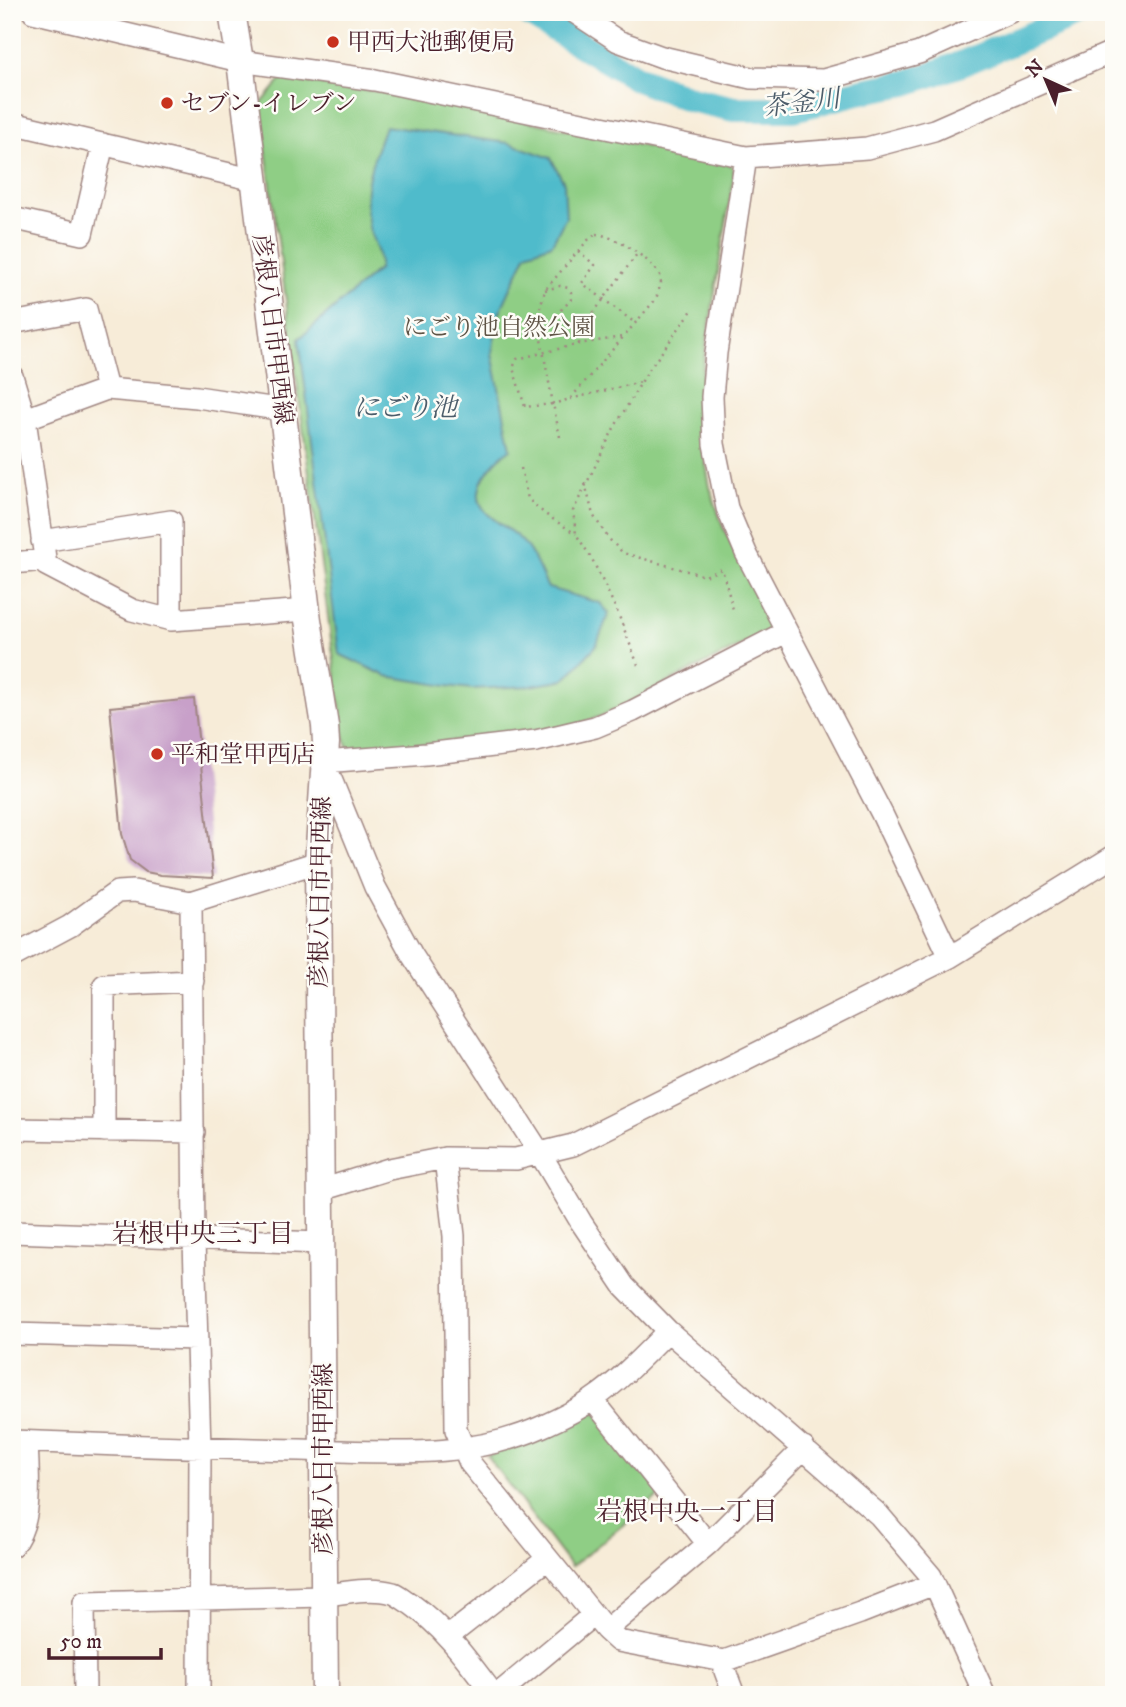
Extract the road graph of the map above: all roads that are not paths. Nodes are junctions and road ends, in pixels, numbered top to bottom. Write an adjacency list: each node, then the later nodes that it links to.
1 (33, 12): 5 (street)
2 (232, 12): 7 (main road, 彦根八日市甲西線)
3 (574, 12): 4 (street)
4 (1010, 12)
5 (93, 19): 7 (street)
6 (1114, 51): 10 (street)
7 (240, 61): 10 (street); 11 (main road, 彦根八日市甲西線)
8 (12, 123): 9 (street)
9 (103, 144): 11 (street); 12 (street)
10 (746, 157): 22 (street)
11 (255, 180): 16 (main road, 彦根八日市甲西線)
12 (12, 218)
13 (12, 323): 15 (street)
14 (14, 388): 17 (street)
15 (107, 389): 16 (street); 17 (street)
16 (284, 410): 20 (main road, 彦根八日市甲西線)
17 (24, 419): 18 (street)
18 (43, 550): 19 (street); 21 (street); 21 (street)
19 (12, 563)
20 (307, 610): 21 (street); 23 (main road, 彦根八日市甲西線)
21 (171, 620)
22 (786, 632): 23 (street); 28 (street)
23 (324, 762): 25 (main road, 彦根八日市甲西線); 33 (street)
24 (1114, 856): 28 (street)
25 (318, 862): 26 (street); 35 (main road, 彦根八日市甲西線)
26 (191, 902): 27 (street); 29 (street)
27 (12, 957)
28 (950, 957): 33 (street)
29 (193, 981): 31 (street); 32 (street)
30 (12, 1129): 31 (street)
31 (104, 1131): 32 (street)
32 (194, 1132): 37 (street)
33 (541, 1155): 34 (street); 39 (street)
34 (445, 1158): 35 (street); 44 (street)
35 (321, 1190): 38 (main road, 彦根八日市甲西線)
36 (12, 1232): 37 (street)
37 (194, 1240): 38 (street); 41 (street)
38 (321, 1243): 47 (main road, 彦根八日市甲西線)
39 (668, 1331): 42 (street); 46 (street)
40 (12, 1334): 41 (street)
41 (197, 1339): 45 (street)
42 (593, 1400): 44 (street); 48 (street)
43 (20, 1441): 45 (street); 49 (street)
44 (463, 1447): 47 (street); 50 (street)
45 (200, 1448): 47 (street); 53 (street)
46 (804, 1448): 48 (street); 51 (street)
47 (323, 1450): 52 (main road, 彦根八日市甲西線)
48 (708, 1544): 54 (street)
49 (12, 1546)
50 (547, 1559): 54 (street); 55 (street)
51 (934, 1584): 56 (street); 62 (street)
52 (323, 1596): 53 (street); 55 (street); 59 (main road, 彦根八日市甲西線)
53 (198, 1600): 57 (street); 58 (street)
54 (599, 1623): 56 (street); 60 (street)
55 (449, 1636): 60 (street)
56 (724, 1661): 61 (street)
57 (85, 1695)
58 (199, 1695)
59 (325, 1695)
60 (496, 1695)
61 (734, 1695)
62 (985, 1695)

